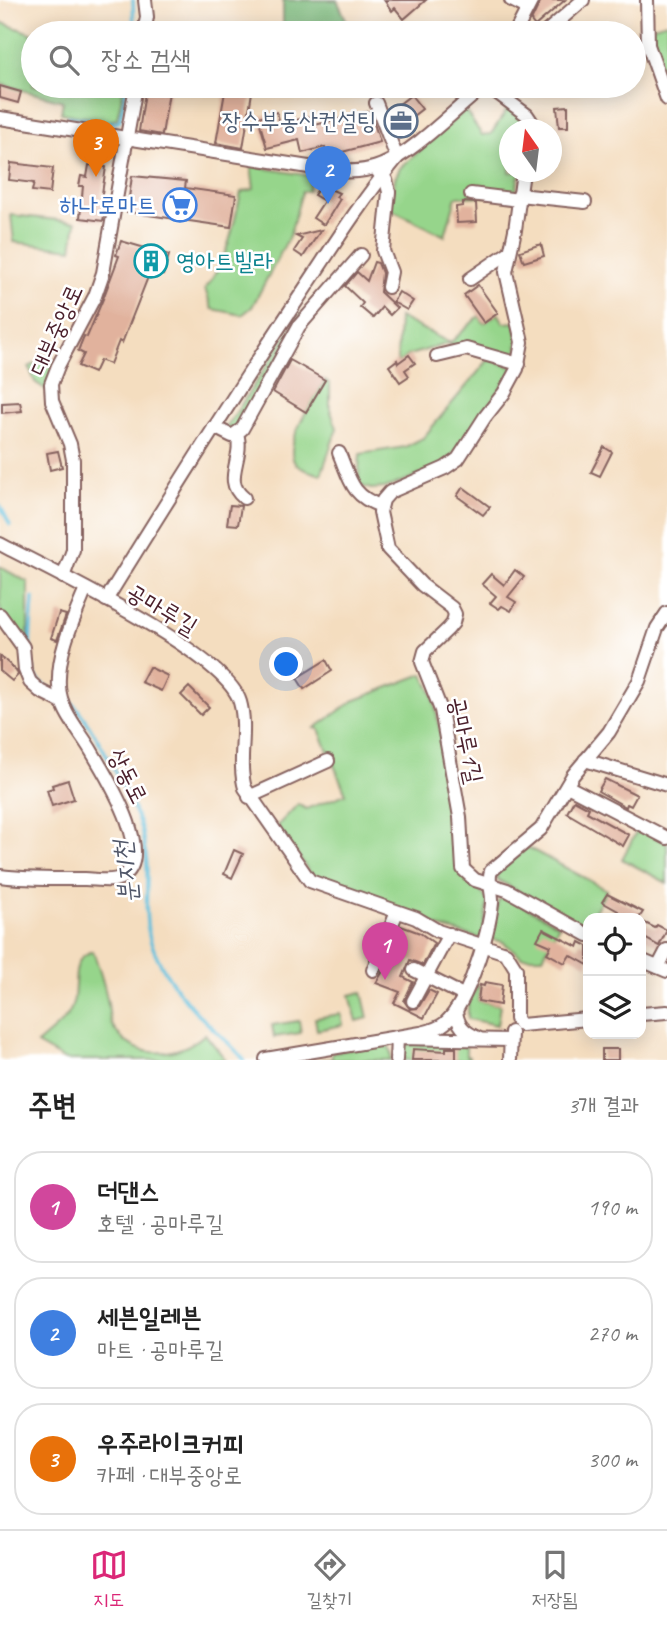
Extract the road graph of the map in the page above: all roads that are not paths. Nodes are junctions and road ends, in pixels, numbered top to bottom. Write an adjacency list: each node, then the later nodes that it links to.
1 (145, 0): 6 (street)
2 (511, 0): 5 (street)
3 (583, 0): 8 (street)
4 (647, 0): 12 (street)
5 (529, 4): 7 (street)
6 (146, 21)
7 (521, 21)
8 (559, 21)
9 (133, 98): 16 (street, 대부중앙로)
10 (471, 98): 17 (street)
11 (503, 98): 15 (street)
12 (667, 99)
13 (376, 103): 17 (street)
14 (0, 118): 16 (street)
15 (530, 119)
16 (127, 138): 18 (street); 39 (street, 대부중앙로)
17 (397, 158): 18 (street); 19 (street, 공마루길)
18 (364, 170): 19 (street); 21 (street)
19 (382, 175): 21 (street, 공마루길); 28 (street)
20 (521, 182): 23 (street)
21 (371, 189): 29 (street, 공마루길)
22 (471, 194): 23 (street)
23 (519, 198): 24 (street); 25 (street)
24 (585, 202)
25 (508, 253): 27 (street); 32 (street)
26 (361, 255): 30 (street)
27 (470, 279)
28 (388, 286)
29 (295, 303): 30 (street); 33 (street, 공마루길)
30 (309, 313): 34 (street)
31 (437, 356): 32 (street)
32 (519, 364): 37 (street)
33 (214, 427): 34 (street); 41 (street, 공마루길)
34 (237, 434): 36 (street)
35 (339, 453): 37 (street)
36 (244, 498)
37 (381, 506): 52 (street, 공마루1길)
38 (0, 544): 39 (street)
39 (63, 577): 40 (street)
40 (86, 589): 41 (street); 44 (street)
41 (106, 600): 49 (street, 공마루길)
42 (667, 613): 45 (street)
43 (0, 615): 44 (street, 상동로)
44 (61, 696): 51 (street, 상동로)
45 (585, 760): 47 (street); 48 (street)
46 (328, 761): 49 (street)
47 (667, 785)
48 (567, 786): 50 (street); 52 (street)
49 (249, 797): 53 (street, 공마루길)
50 (667, 838)
51 (0, 876)
52 (491, 887): 54 (street); 56 (street)
53 (397, 912): 55 (street, 공마루길); 59 (street)
54 (583, 932)
55 (449, 934): 56 (street, 공마루길); 60 (street)
56 (484, 945): 61 (street); 67 (street, 공마루길)
57 (667, 950): 58 (street)
58 (662, 969)
59 (373, 970)
60 (420, 973): 61 (street); 62 (street)
61 (463, 995): 63 (street)
62 (413, 1001)
63 (456, 1010): 68 (street); 69 (street)
64 (667, 1012): 65 (street)
65 (646, 1014)
66 (583, 1020): 67 (street)
67 (517, 1022): 70 (street, 공마루길)
68 (397, 1038): 69 (street); 71 (street); 72 (street)
69 (482, 1040): 70 (street)
70 (510, 1040): 73 (street, 공마루길)
71 (266, 1059)
72 (396, 1060)
73 (510, 1060)

